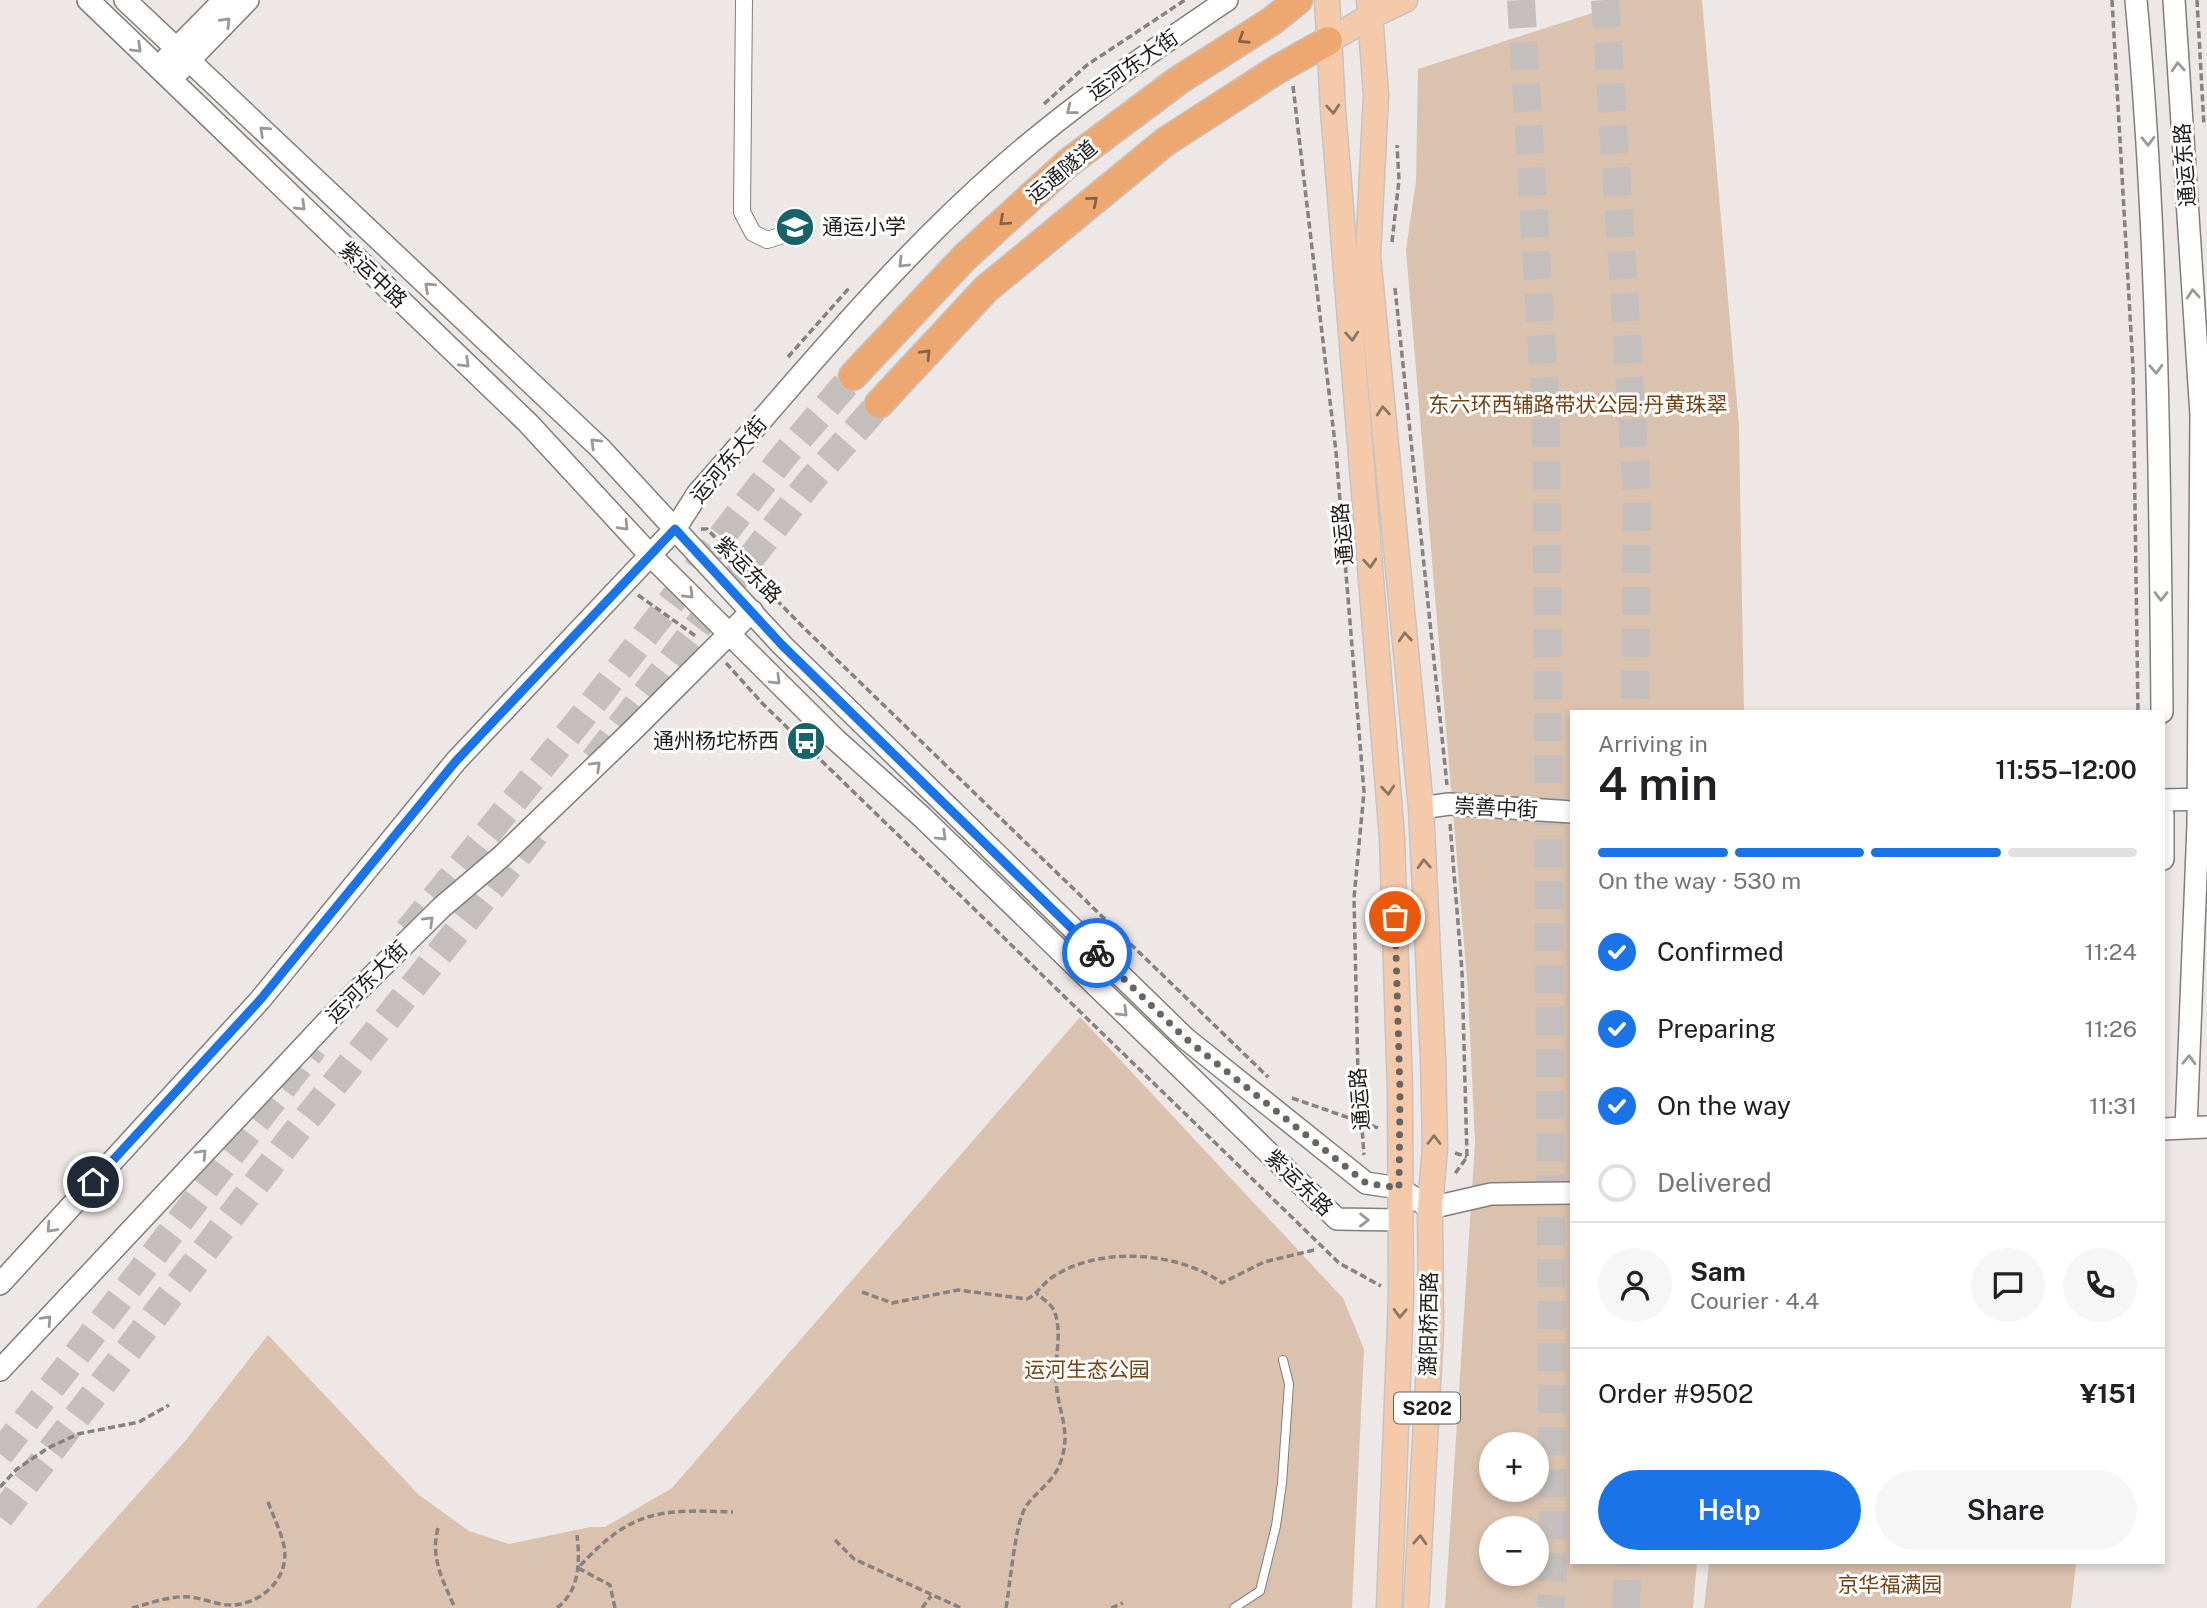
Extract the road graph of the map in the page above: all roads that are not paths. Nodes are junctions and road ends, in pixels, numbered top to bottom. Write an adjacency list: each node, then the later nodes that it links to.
1 (88, 0): 15 (main road, 紫运中路, one-way to 15)
2 (125, 0): 14 (main road, 紫运中路)
3 (224, 0): 14 (main road)
4 (248, 0): 14 (main road, one-way to 4)
5 (744, 0): 16 (street)
6 (1227, 0): 20 (main road, 运河东大街, one-way to 20)
7 (1298, 0): 17 (highway, 运通隧道, one-way to 17)
8 (1326, 0): 13 (main road, 通运路)
9 (1405, 0): 12 (main road)
10 (2136, 0): 24 (main road, 通运东路, one-way to 24)
11 (2174, 0): 19 (main road, 通运东路, one-way to 11)
12 (1370, 8): 13 (main road); 27 (main road, one-way to 12)
13 (1328, 41): 18 (highway, 运通隧道, one-way to 13); 31 (main road, 通运路, one-way to 31)
14 (183, 54): 15 (main road); 20 (main road, 紫运中路, one-way to 14)
15 (164, 74): 21 (main road, 紫运中路, one-way to 21)
16 (802, 218)
17 (853, 376)
18 (879, 404)
19 (2204, 415): 25 (main road, 通运东路)
20 (675, 529): 21 (main road, 运河东大街); 22 (main road, 紫运东路)
21 (651, 555): 23 (main road, 紫运东路, one-way to 23); 35 (main road, 运河东大街, one-way to 35)
22 (752, 611): 23 (main road, 运河东大街); 31 (main road, 紫运东路)
23 (728, 632): 34 (main road, 紫运东路, one-way to 34); 37 (main road, 运河东大街, one-way to 23)
24 (2162, 710)
25 (2203, 799): 26 (main road); 29 (main road, 通运东路, one-way to 25)
26 (2165, 800)
27 (1421, 808): 28 (main road, 崇善中街); 33 (main road, one-way to 27)
28 (1570, 812)
29 (2197, 1128): 30 (main road)
30 (2165, 1129)
31 (1399, 1188): 33 (main road); 34 (main road, 通运路)
32 (1570, 1193): 33 (main road)
33 (1430, 1208): 34 (main road, 紫运东路); 40 (main road, 潞阳桥西路 / S202, one-way to 33)
34 (1399, 1220): 39 (main road, 潞阳桥西路 / S202, one-way to 39)
35 (0, 1284)
36 (1283, 1360): 38 (lane)
37 (0, 1370)
38 (1234, 1608)
39 (1389, 1608)
40 (1416, 1608)

